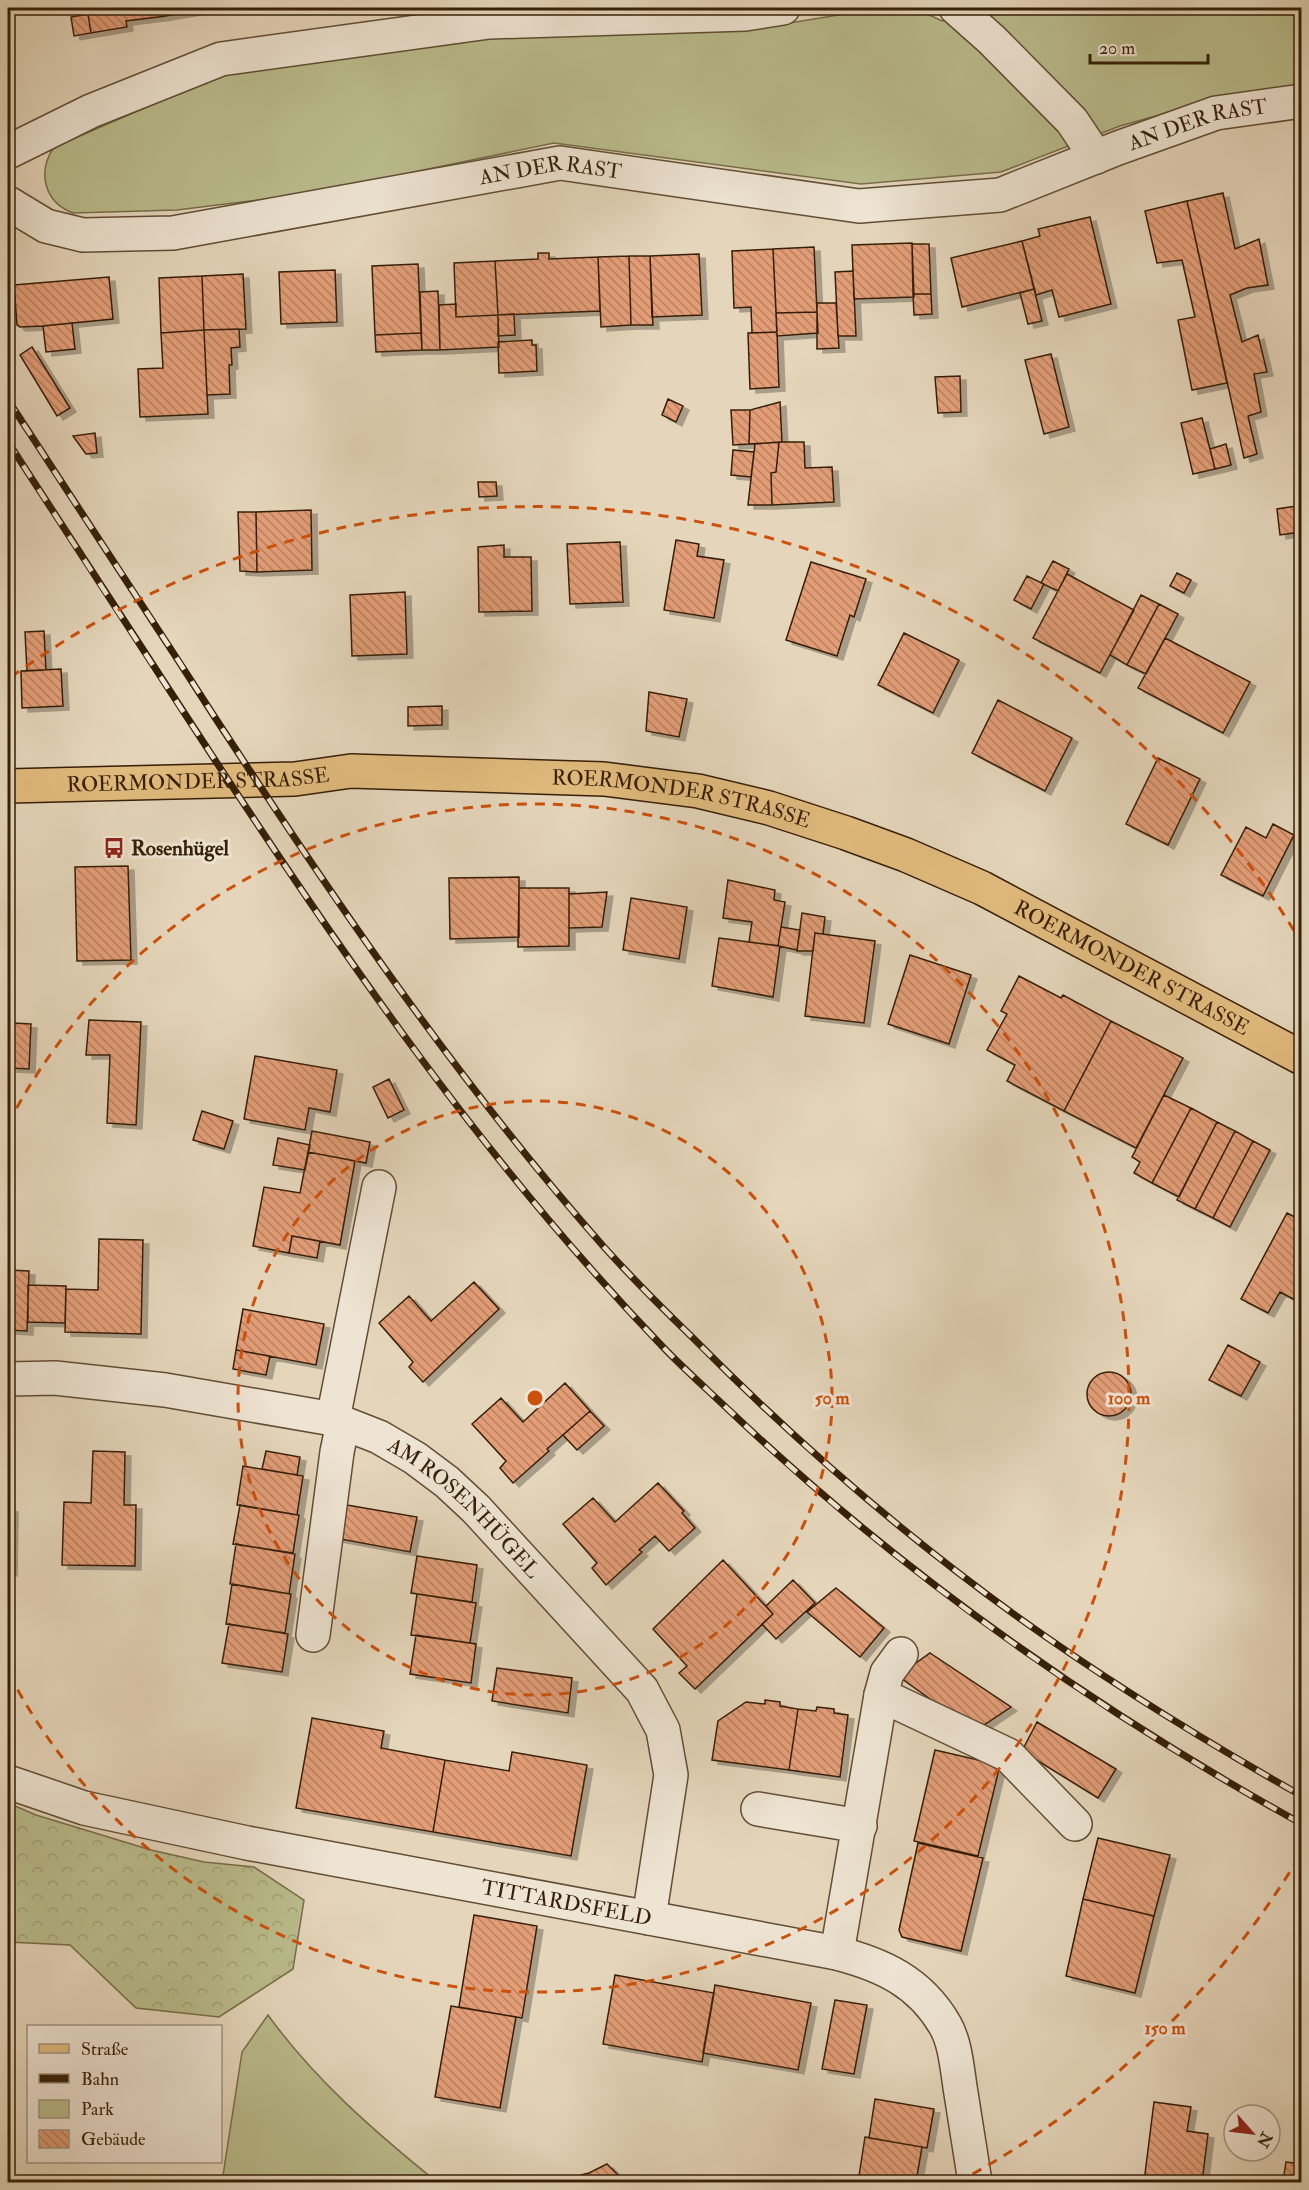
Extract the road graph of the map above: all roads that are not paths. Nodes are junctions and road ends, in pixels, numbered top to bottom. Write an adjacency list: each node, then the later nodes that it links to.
1 (783, 8): 4 (street)
2 (956, 8): 5 (street)
3 (1302, 101): 5 (street, AN DER RAST)
4 (8, 152)
5 (1096, 157): 6 (street, AN DER RAST)
6 (8, 203)
7 (8, 786): 8 (main road, ROERMONDER STRASSE)
8 (1302, 1058)
9 (379, 1187): 11 (street)
10 (8, 1379): 11 (street, AM ROSENHÜGEL)
11 (338, 1421): 12 (street); 19 (street, AM ROSENHÜGEL)
12 (313, 1635)
13 (901, 1654): 14 (street)
14 (881, 1695): 17 (street); 18 (street)
15 (8, 1782): 19 (street, TITTARDSFELD)
16 (758, 1809): 18 (street)
17 (1075, 1824)
18 (860, 1826): 20 (street)
19 (649, 1918): 20 (street, TITTARDSFELD)
20 (837, 1953): 21 (street, TITTARDSFELD)
21 (975, 2182)

